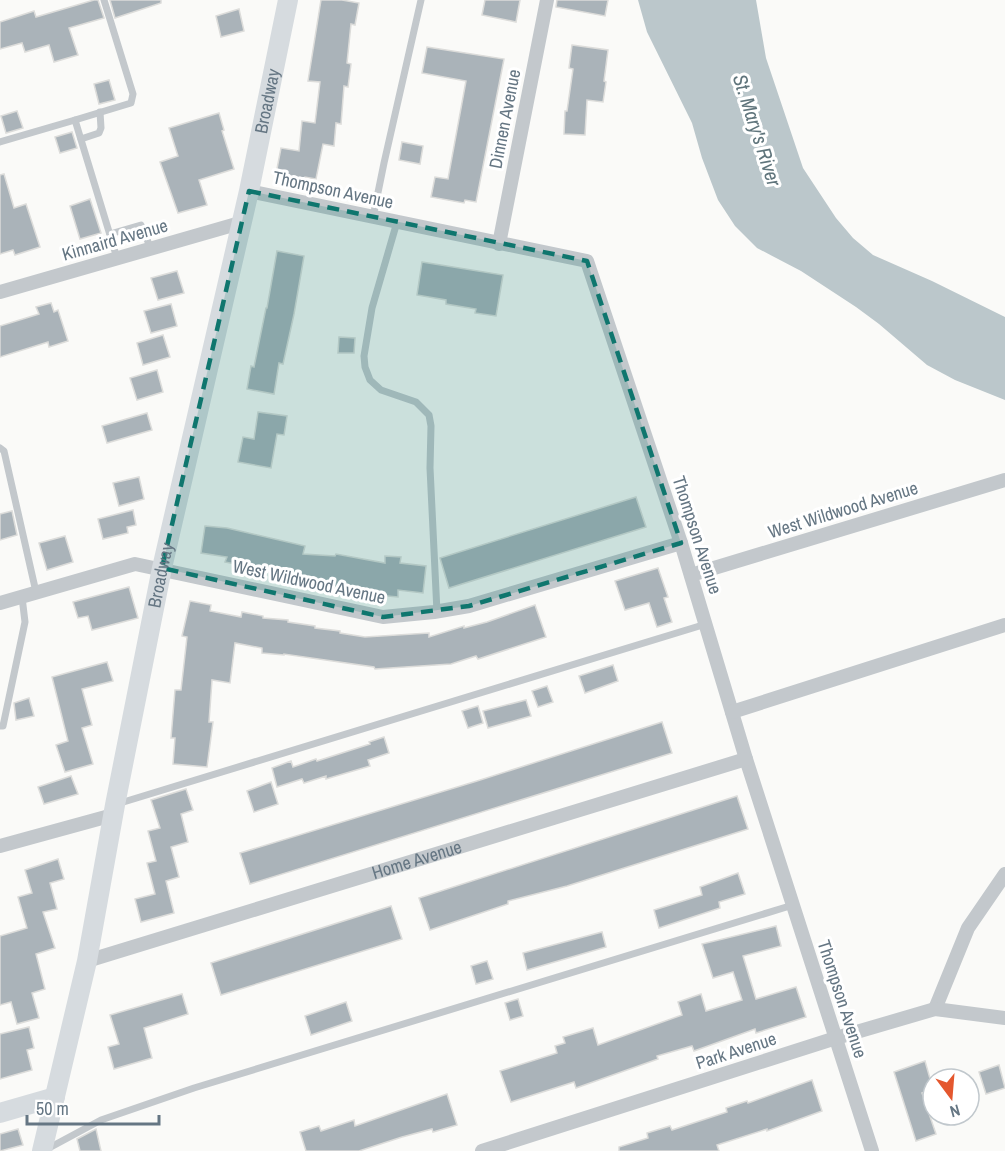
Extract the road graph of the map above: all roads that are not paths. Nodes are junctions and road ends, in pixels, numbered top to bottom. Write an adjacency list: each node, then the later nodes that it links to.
1 (104, 0): 5 (lane)
2 (288, 0): 9 (main road, Broadway)
3 (421, 0): 10 (lane)
4 (547, 0): 14 (street, Dinnen Avenue)
5 (100, 112): 6 (lane); 7 (lane)
6 (75, 120): 7 (lane); 8 (lane)
7 (81, 139): 13 (lane)
8 (0, 142)
9 (249, 191): 10 (street, Thompson Avenue); 12 (main road, Broadway)
10 (374, 218): 11 (street, Thompson Avenue)
11 (397, 222): 14 (street, Thompson Avenue); 26 (lane)
12 (240, 223): 15 (street, Kinnaird Avenue); 21 (main road, Broadway)
13 (110, 234): 15 (lane); 16 (lane)
14 (499, 244): 20 (street, Thompson Avenue)
15 (150, 249): 16 (street, Kinnaird Avenue)
16 (117, 258): 17 (street, Kinnaird Avenue)
17 (0, 292)
18 (0, 448): 23 (lane)
19 (1005, 480): 22 (street, West Wildwood Avenue)
20 (681, 543): 22 (street, Thompson Avenue); 26 (street, West Wildwood Avenue)
21 (162, 568): 23 (street, West Wildwood Avenue); 26 (street, West Wildwood Avenue); 32 (main road, Broadway)
22 (691, 575): 27 (street, Thompson Avenue)
23 (36, 592): 24 (street, West Wildwood Avenue)
24 (22, 597): 25 (street, West Wildwood Avenue); 30 (lane)
25 (0, 603)
26 (437, 612)
27 (706, 624): 29 (street, Thompson Avenue); 32 (lane)
28 (1005, 625): 29 (street)
29 (732, 712): 31 (street, Thompson Avenue)
30 (0, 726)
31 (746, 759): 35 (street, Thompson Avenue); 36 (street, Home Avenue)
32 (114, 810): 33 (street); 36 (main road, Broadway)
33 (0, 846)
34 (1005, 874): 37 (street)
35 (793, 905): 39 (street, Thompson Avenue); 42 (lane)
36 (87, 961): 40 (main road, Broadway)
37 (936, 1008): 38 (street, Park Avenue); 39 (street, Park Avenue)
38 (1005, 1018)
39 (836, 1038): 43 (street, Park Avenue); 44 (street, Thompson Avenue)
40 (55, 1097): 41 (main road); 42 (main road, Broadway)
41 (0, 1113)
42 (43, 1151)
43 (482, 1151)
44 (872, 1151)

